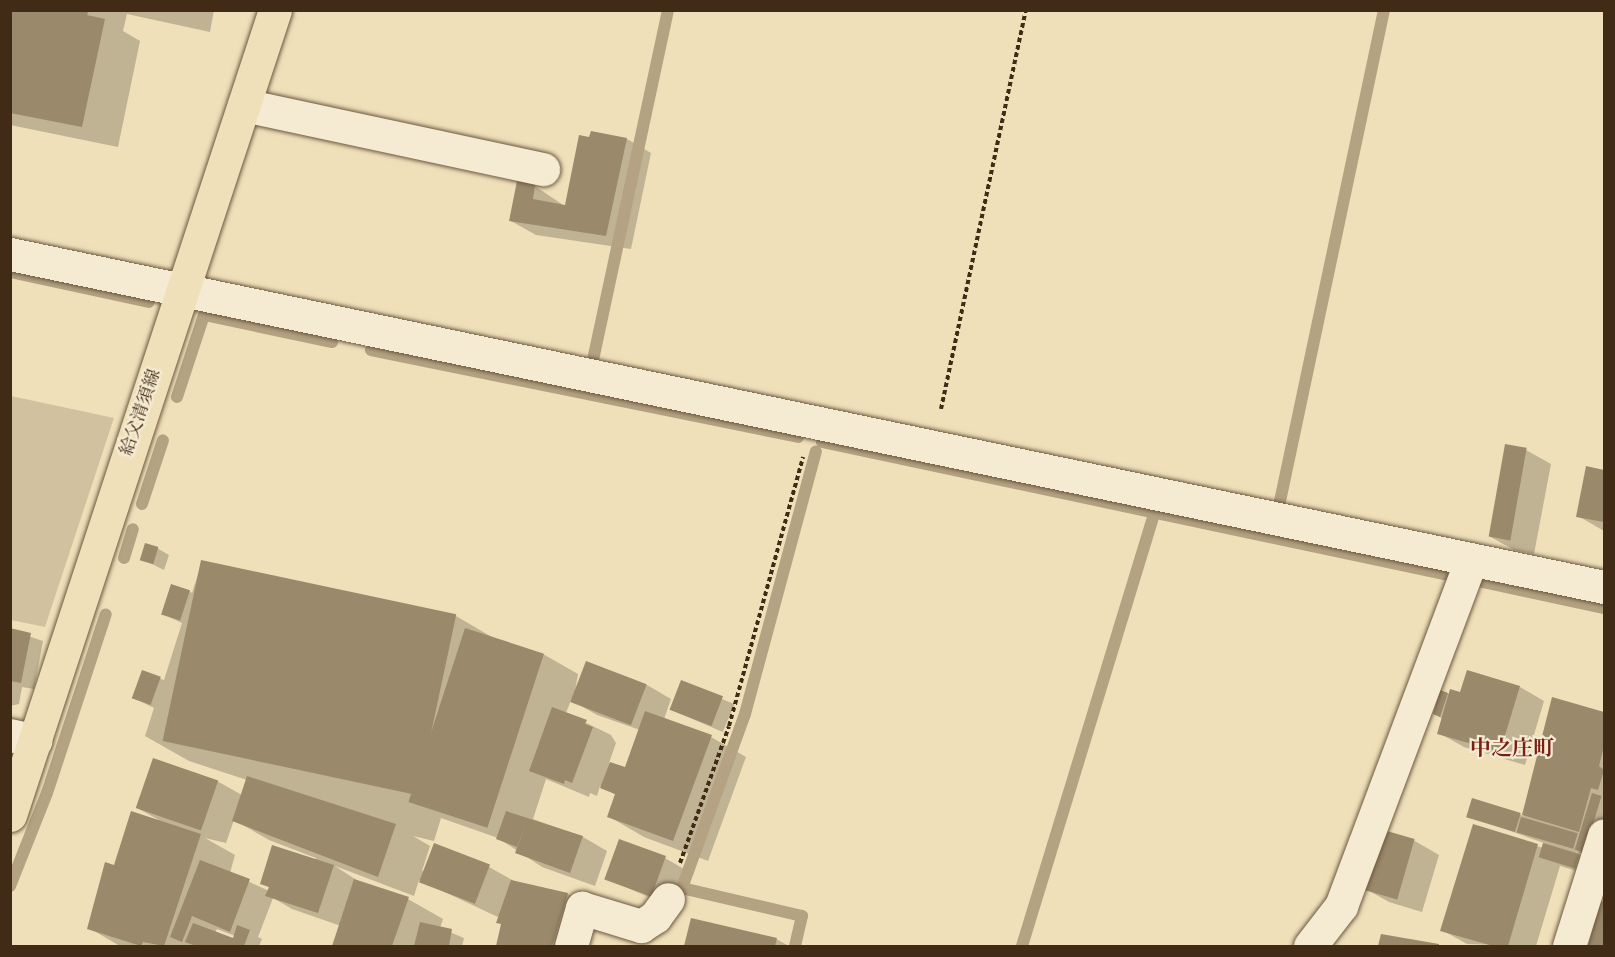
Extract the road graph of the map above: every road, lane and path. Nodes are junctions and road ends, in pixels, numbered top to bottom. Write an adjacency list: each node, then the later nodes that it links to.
1 (275, 10): 3 (main road, 給父清須線)
2 (1026, 10): 8 (path)
3 (244, 105): 4 (street); 6 (main road, 給父清須線)
4 (543, 169)
5 (10, 254): 6 (street)
6 (183, 290): 7 (street); 11 (main road, 給父清須線)
7 (812, 422): 8 (street); 14 (path)
8 (933, 447): 9 (street)
9 (1471, 560): 10 (street); 16 (street)
10 (1605, 587)
11 (23, 738): 12 (main road, 給父清須線)
12 (10, 815)
13 (1605, 835): 17 (street)
14 (668, 899): 15 (street)
15 (571, 946)
16 (1310, 946)
17 (1569, 946)

